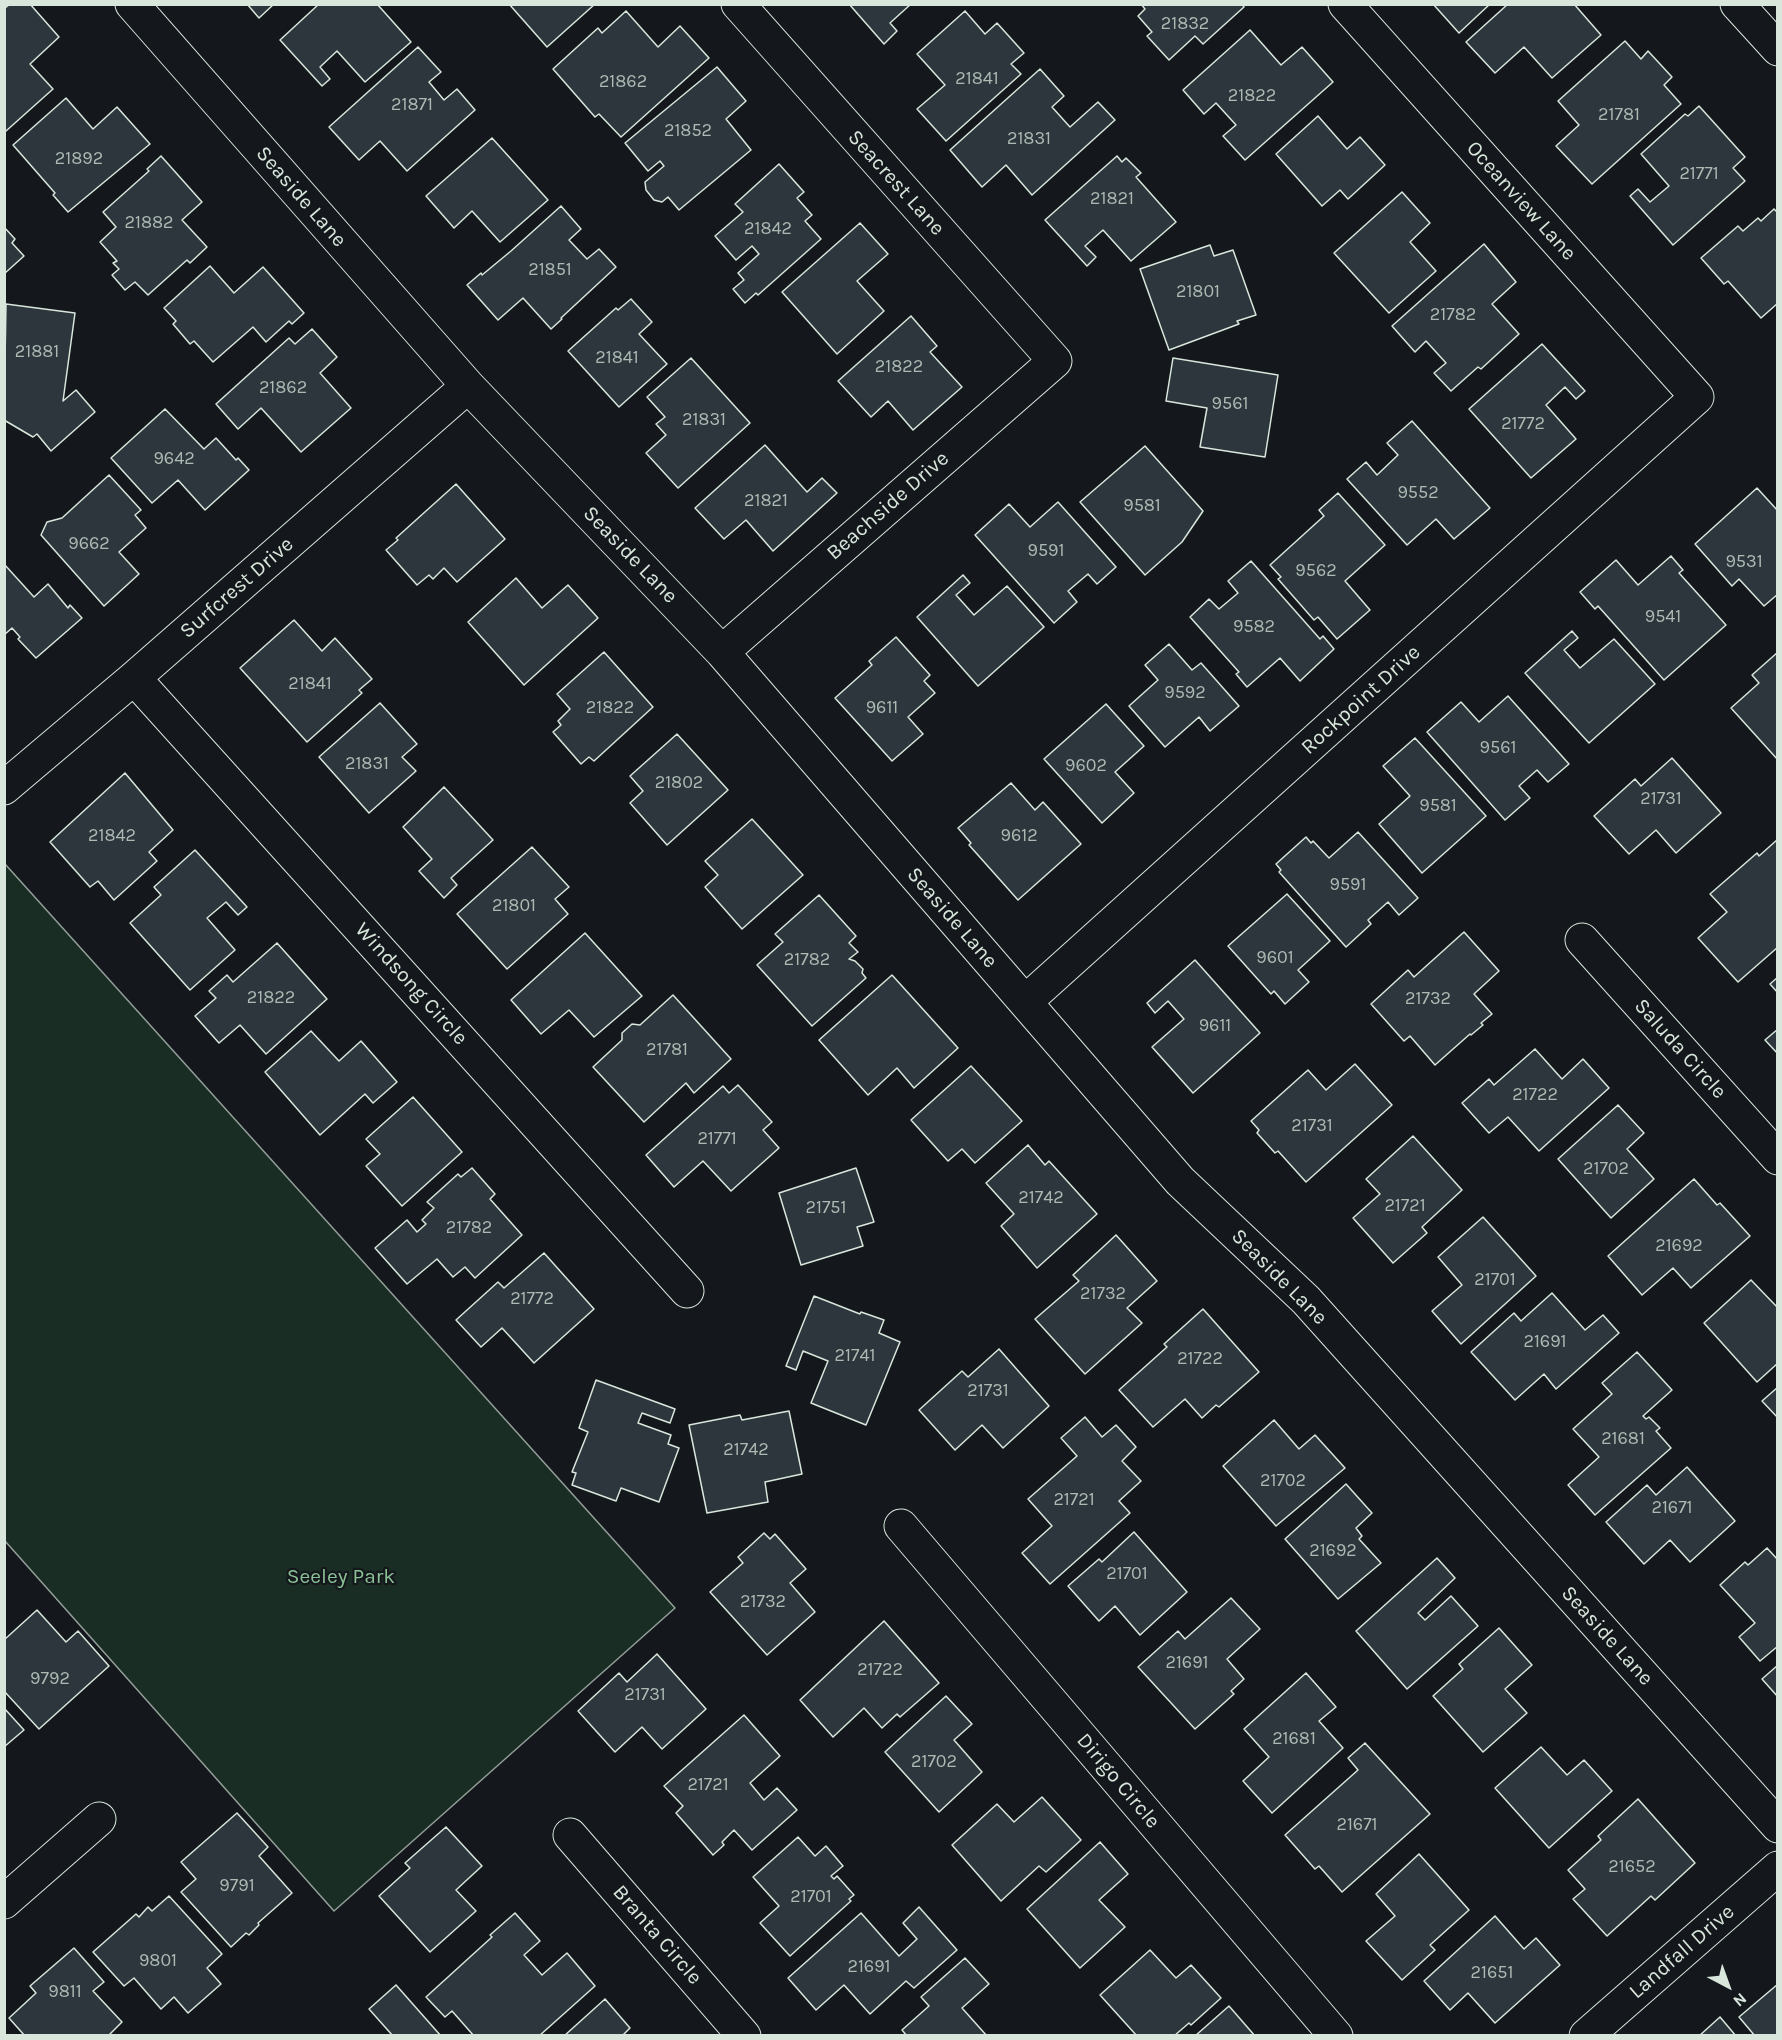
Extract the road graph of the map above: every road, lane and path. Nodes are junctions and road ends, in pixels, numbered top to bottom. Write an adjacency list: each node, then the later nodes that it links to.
1 (132, 4): 7 (street, Seaside Lane)
2 (738, 4): 6 (street, Seacrest Lane)
3 (1345, 4): 8 (street, Oceanview Lane)
4 (1737, 4): 5 (street)
5 (1778, 49)
6 (1055, 361): 9 (street, Beachside Drive)
7 (468, 386): 9 (street, Seaside Lane); 10 (street, Surfcrest Drive)
8 (1697, 397): 13 (street, Rockpoint Drive)
9 (722, 652): 13 (street, Seaside Lane)
10 (134, 678): 11 (street, Surfcrest Drive); 15 (street, Windsong Circle)
11 (4, 788)
12 (1582, 940): 14 (street, Saluda Circle)
13 (1025, 1002): 18 (street, Seaside Lane)
14 (1778, 1158)
15 (687, 1290)
16 (901, 1526): 23 (street, Dirigo Circle)
17 (99, 1819): 21 (street)
18 (1778, 1827)
19 (570, 1835): 22 (street, Branta Circle)
20 (1778, 1868): 24 (street, Landfall Drive)
21 (4, 1902)
22 (744, 2036)
23 (1336, 2036)
24 (1586, 2036)

